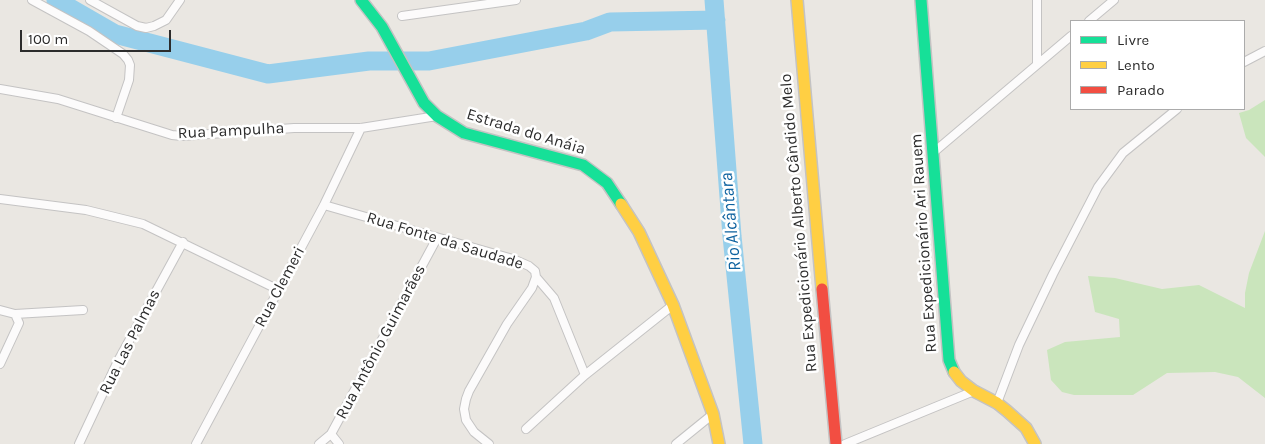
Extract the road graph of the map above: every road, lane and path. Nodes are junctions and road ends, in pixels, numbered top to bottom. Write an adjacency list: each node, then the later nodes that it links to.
1 (32, 0): 19 (street)
2 (90, 0): 3 (street)
3 (180, 0)
4 (361, 0): 18 (street, Estrada do Anáia)
5 (512, 0): 10 (street)
6 (797, 0): 45 (street, Rua Expedicionário Alberto Cândido Melo)
7 (921, 0): 21 (street, Rua Expedicionário Ari Rauem)
8 (1038, 0): 15 (street)
9 (1114, 0): 11 (street)
10 (402, 16)
11 (1090, 20)
12 (1070, 37): 15 (street)
13 (1265, 51): 14 (street)
14 (1245, 61)
15 (1037, 64): 21 (street)
16 (0, 89): 19 (street, Rua Pampulha)
17 (1176, 110): 34 (street)
18 (437, 116): 20 (street, Rua Pampulha); 28 (street, Estrada do Anáia)
19 (116, 118): 20 (street, Rua Pampulha)
20 (361, 128): 23 (street, Rua Clemeri)
21 (934, 152): 33 (street, Rua Expedicionário Ari Rauem)
22 (0, 199): 25 (street)
23 (324, 205): 24 (street, Rua Fonte da Saudade); 27 (street, Rua Clemeri)
24 (436, 238): 26 (street, Rua Fonte da Saudade); 37 (street, Rua Antônio Guimarães)
25 (183, 242): 27 (street); 38 (street, Rua Las Palmas)
26 (536, 277): 32 (street); 42 (street, Rua Fonte da Saudade)
27 (279, 290): 39 (street, Rua Clemeri)
28 (673, 305): 32 (street); 35 (street, Estrada do Anáia)
29 (83, 310): 30 (street)
30 (8, 312): 31 (street)
31 (0, 364)
32 (586, 375): 36 (street)
33 (974, 391): 34 (street, Rua Expedicionário Ari Rauem); 46 (street)
34 (997, 403): 47 (street, Rua Expedicionário Ari Rauem)
35 (713, 414): 43 (street); 44 (street, Estrada do Anáia)
36 (526, 429)
37 (331, 434): 40 (street); 41 (street, Rua Antônio Guimarães)
38 (79, 444)
39 (196, 444)
40 (319, 444)
41 (339, 444)
42 (489, 444)
43 (676, 444)
44 (719, 444)
45 (836, 444)
46 (845, 444)
47 (1036, 444)

